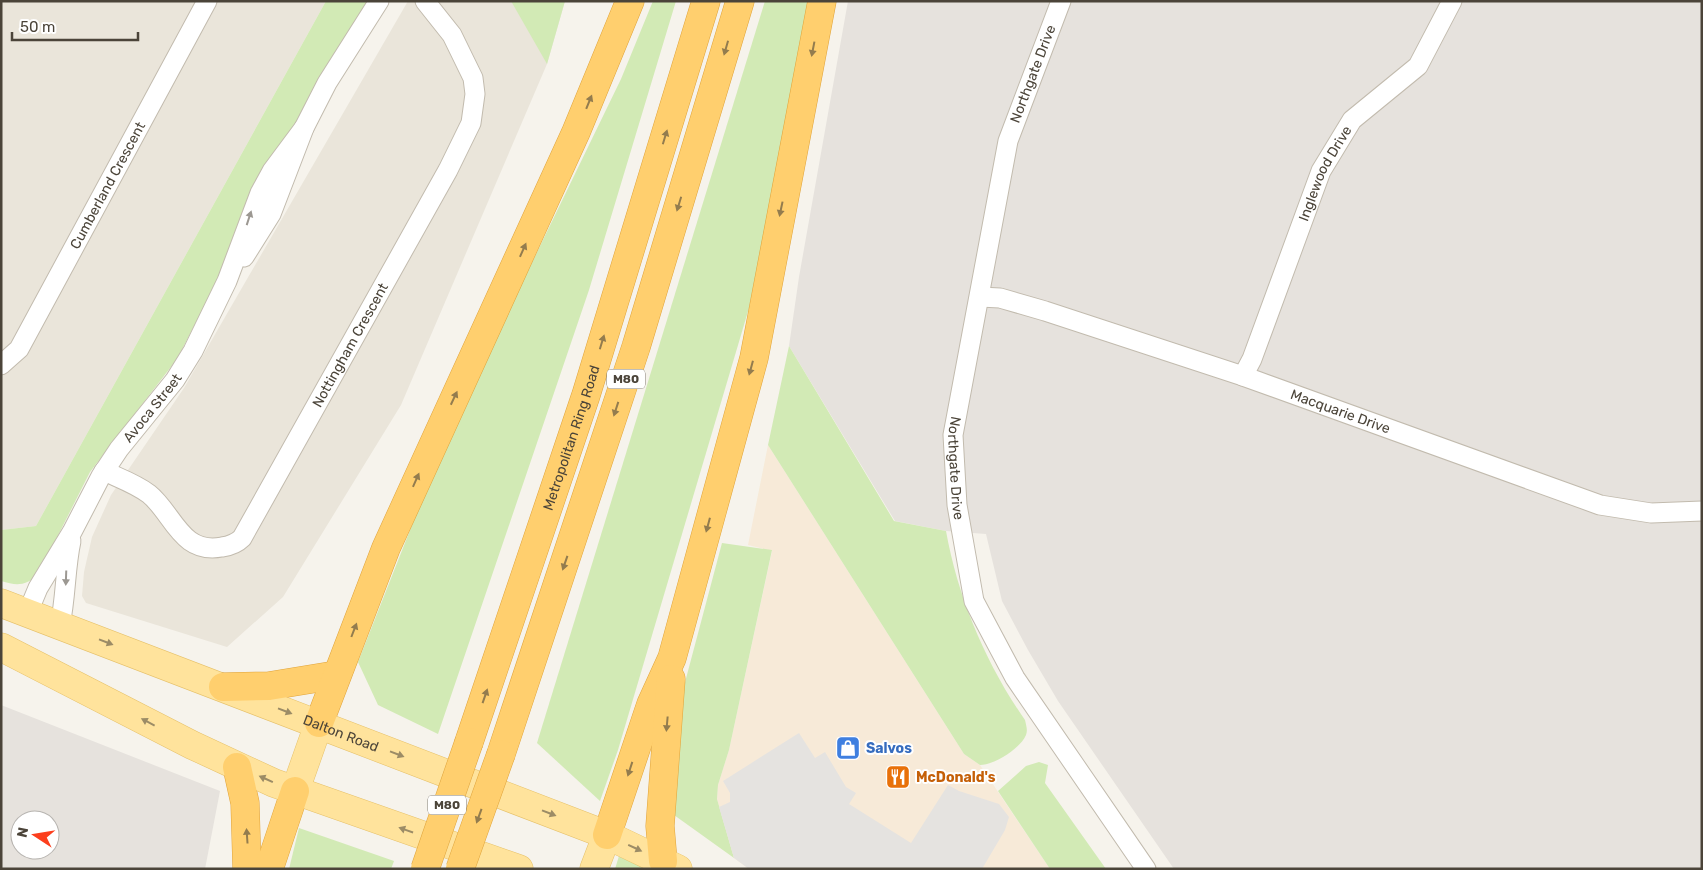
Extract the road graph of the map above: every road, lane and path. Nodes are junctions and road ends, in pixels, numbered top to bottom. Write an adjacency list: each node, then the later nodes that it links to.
1 (379, 1): 13 (street, Avoca Street)
2 (425, 1): 13 (street, Nottingham Crescent)
3 (630, 1): 21 (highway, one-way to 3)
4 (706, 1): 30 (highway, Metropolitan Ring Road / M80, one-way to 4, bridge)
5 (740, 1): 31 (highway, M80, one-way to 31, bridge)
6 (822, 1): 20 (highway, one-way to 20)
7 (1061, 1): 10 (street, Northgate Drive)
8 (1452, 1): 12 (street, Inglewood Drive)
9 (204, 2): 11 (street, Cumberland Crescent)
10 (980, 297): 12 (street, Macquarie Drive); 34 (street, Northgate Drive)
11 (1, 365)
12 (1243, 376): 14 (street, Macquarie Drive)
13 (104, 470): 15 (street, Avoca Street)
14 (1702, 512)
15 (72, 532): 17 (street, Avoca Street); 18 (street, Avoca Street, one-way to 18)
16 (1, 603): 17 (main road, Dalton Road)
17 (28, 612): 18 (main road, Dalton Road)
18 (60, 625): 22 (main road, Dalton Road, one-way to 22)
19 (1, 647): 24 (main road, one-way to 19)
20 (672, 658): 26 (highway, one-way to 26); 27 (highway, one-way to 27)
21 (336, 675): 22 (highway); 23 (highway)
22 (223, 687): 23 (main road, Dalton Road, one-way to 23)
23 (319, 723): 25 (main road); 26 (main road, Dalton Road, one-way to 26)
24 (237, 767): 25 (main road, one-way to 24); 28 (highway, one-way to 24)
25 (295, 791): 29 (highway); 32 (main road, one-way to 25)
26 (607, 835): 27 (main road, Dalton Road, one-way to 27); 33 (main road)
27 (670, 865)
28 (247, 869)
29 (269, 869)
30 (425, 869)
31 (460, 869)
32 (519, 869)
33 (594, 869)
34 (1146, 869)

